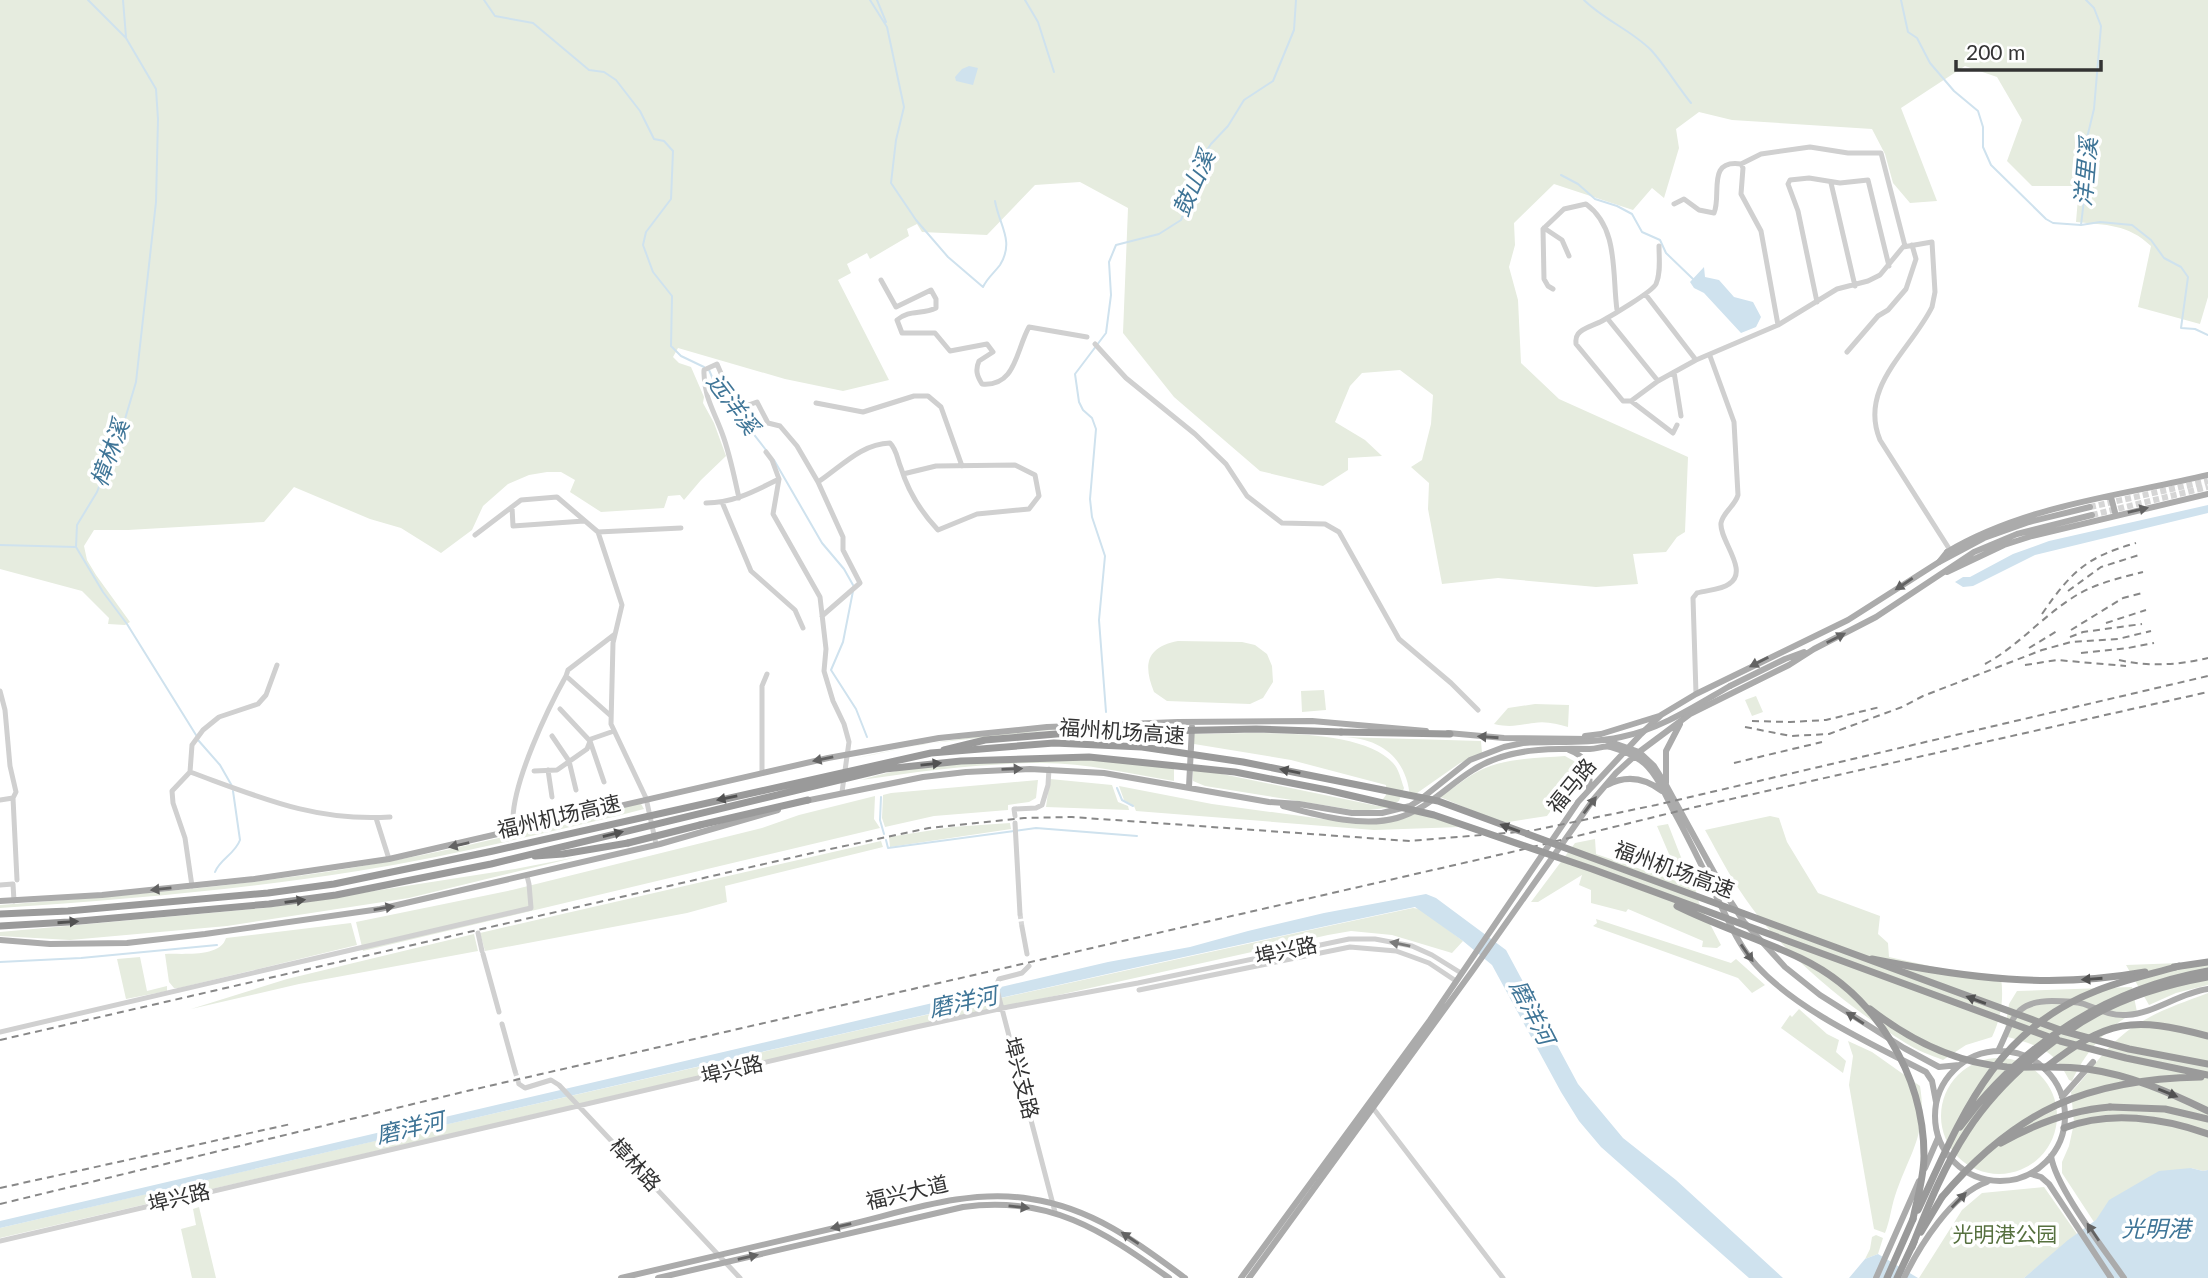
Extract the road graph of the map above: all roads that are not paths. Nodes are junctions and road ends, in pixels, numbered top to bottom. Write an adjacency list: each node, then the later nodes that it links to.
1 (1741, 164): 3 (street); 5 (street); 16 (street)
2 (1830, 183): 8 (street); 10 (street); 13 (street)
3 (1674, 204)
4 (1544, 228): 7 (street); 11 (street); 14 (street)
5 (1909, 245): 8 (street); 19 (street); 46 (street)
6 (1659, 246): 12 (street)
7 (1569, 256)
8 (1889, 266): 10 (street)
9 (881, 280): 17 (street)
10 (1855, 286): 13 (street)
11 (1553, 289)
12 (1646, 295): 14 (street); 21 (street)
13 (1817, 302): 16 (street)
14 (1617, 310): 15 (street)
15 (1607, 318): 23 (street); 24 (street)
16 (1778, 325): 20 (street)
17 (1087, 337)
18 (1095, 344): 57 (street)
19 (1847, 352)
20 (1710, 356): 21 (street); 55 (street)
21 (1696, 360): 22 (street)
22 (1674, 372): 23 (street); 26 (street)
23 (1658, 381): 24 (street)
24 (1630, 401): 27 (street)
25 (816, 403): 29 (street)
26 (1681, 416)
27 (1677, 425)
28 (766, 452): 32 (street)
29 (962, 466): 30 (street); 30 (street)
30 (903, 474): 33 (street)
31 (2208, 475): 35 (main road)
32 (779, 479): 36 (street); 47 (street)
33 (818, 482): 36 (street); 47 (street)
34 (2208, 494): 41 (main road, one-way to 34)
35 (2111, 497): 41 (main road); 46 (main road)
36 (739, 498): 37 (street)
37 (722, 502): 38 (street); 48 (street)
38 (706, 503)
39 (512, 507): 42 (street); 42 (street); 45 (street)
40 (2091, 511): 46 (main road)
41 (2116, 516): 46 (main road)
42 (584, 521): 44 (street)
43 (681, 528): 44 (street)
44 (598, 532): 49 (street)
45 (475, 535)
46 (1952, 559): 50 (main road, 福马路, one-way to 46); 55 (main road, 福马路, one-way to 55, bridge)
47 (822, 616): 70 (street)
48 (803, 628)
49 (615, 634): 53 (street); 60 (street)
50 (1814, 649): 58 (main road, 福马路); 90 (main road, bridge)
51 (277, 664): 76 (street)
52 (767, 674): 77 (street)
53 (566, 676): 60 (street); 93 (street)
54 (0, 691): 86 (street)
55 (1696, 694): 59 (main road, 福马路)
56 (560, 709): 66 (street)
57 (1478, 710)
58 (1690, 714): 71 (main road, 福马路); 81 (main road)
59 (1661, 715): 65 (main road); 68 (main road, 福马路)
60 (611, 716): 62 (street)
61 (1192, 722): 63 (main road); 70 (main road); 79 (main road)
62 (614, 731): 66 (street); 87 (street)
63 (1450, 734): 65 (main road, one-way to 63); 69 (highway, bridge)
64 (552, 736): 72 (street)
65 (1577, 737): 68 (main road)
66 (590, 741): 72 (street); 78 (street)
67 (1564, 748): 68 (main road); 82 (main road); 90 (main road)
68 (1626, 749): 71 (main road); 82 (main road, 福马路)
69 (931, 753): 104 (highway, 福州机场高速, one-way to 104, bridge); 110 (highway, 福州机场高速, one-way to 69, bridge)
70 (848, 754): 77 (main road, one-way to 77); 84 (street)
71 (1636, 754): 80 (main road, 福马路); 81 (main road)
72 (569, 761): 74 (street); 83 (street)
73 (1049, 769): 79 (main road); 84 (main road, one-way to 73); 105 (street)
74 (548, 770): 75 (street); 85 (street)
75 (534, 771)
76 (190, 772): 92 (street); 100 (street)
77 (762, 772): 87 (main road)
78 (604, 782)
79 (1189, 788): 90 (main road)
80 (1603, 788): 81 (main road); 112 (main road, 福马路, one-way to 80)
81 (1665, 788): 131 (main road, one-way to 81); 137 (main road, one-way to 137)
82 (1589, 789): 112 (main road, 福马路)
83 (576, 790)
84 (842, 792): 89 (main road)
85 (552, 797)
86 (13, 798): 88 (street); 98 (street)
87 (646, 798): 94 (street); 96 (main road, one-way to 96)
88 (0, 800)
89 (808, 800): 94 (main road); 95 (highway, bridge)
90 (1269, 802)
91 (390, 817): 92 (street)
92 (376, 818): 96 (street)
93 (513, 818)
94 (656, 844): 97 (main road)
95 (520, 857): 101 (highway, 福州机场高速, one-way to 101, bridge); 107 (highway, 福州机场高速, one-way to 95, bridge)
96 (389, 859): 100 (main road)
97 (527, 876): 106 (street); 109 (main road, one-way to 97)
98 (17, 880)
99 (0, 885): 103 (street)
100 (192, 886): 103 (main road, one-way to 103)
101 (1650, 892): 122 (highway, bridge); 134 (highway, 福州机场高速, bridge)
102 (0, 901): 103 (main road)
103 (15, 901)
104 (0, 914)
105 (1020, 914)
106 (474, 922): 124 (street); 126 (street)
107 (0, 926)
108 (1022, 927): 111 (street)
109 (0, 940)
110 (1843, 951): 115 (highway, one-way to 110, bridge); 130 (highway, 福州机场高速, one-way to 110, bridge)
111 (1027, 954)
112 (1476, 958): 117 (main road, 福马路); 139 (main road, 福马路)
113 (2208, 962): 115 (highway)
114 (1029, 966): 123 (street, 埠兴支路)
115 (2179, 966): 145 (highway, bridge)
116 (2208, 971): 145 (highway, bridge)
117 (1461, 973): 119 (main road, 福马路); 120 (street, 埠兴路, one-way to 120)
118 (2208, 977): 154 (highway, bridge)
119 (1457, 981): 120 (street, 埠兴路); 162 (main road, 福马路)
120 (1138, 987): 123 (street, 埠兴路)
121 (2208, 989): 128 (main road)
122 (1853, 996): 140 (highway, one-way to 140, bridge); 152 (highway, bridge)
123 (1003, 1008): 138 (street, 埠兴路); 150 (street, 埠兴支路)
124 (499, 1012)
125 (502, 1024): 133 (street)
126 (0, 1032)
127 (2208, 1036): 132 (highway)
128 (1998, 1051): 131 (main road); 132 (main road)
129 (2093, 1062): 136 (main road)
130 (2208, 1064)
131 (1959, 1065): 137 (main road)
132 (2044, 1069): 136 (main road)
133 (515, 1070)
134 (2208, 1076): 146 (highway, bridge)
135 (519, 1084): 138 (street, 樟林路)
136 (2062, 1097): 142 (main road)
137 (1936, 1102): 144 (main road)
138 (579, 1105): 153 (street, 埠兴路); 155 (street, 樟林路)
139 (1373, 1108): 163 (main road, 福马路); 164 (street)
140 (2208, 1111)
141 (2208, 1119): 146 (highway, bridge)
142 (2064, 1128): 143 (highway); 147 (main road)
143 (2208, 1134)
144 (1938, 1138): 149 (main road); 165 (main road)
145 (1947, 1147): 152 (highway, bridge)
146 (1985, 1152): 154 (highway, bridge)
147 (2051, 1156): 148 (main road); 170 (main road, one-way to 147)
148 (2031, 1174): 149 (main road); 169 (main road)
149 (1989, 1181): 168 (main road, one-way to 149)
150 (1052, 1203): 151 (street, 埠兴支路); 155 (main road, 福兴大道, one-way to 155); 161 (main road, 福兴大道, one-way to 150)
151 (1055, 1212): 156 (main road, 福兴大道, one-way to 151); 160 (main road, 福兴大道)
152 (1913, 1219): 166 (highway)
153 (0, 1241)
154 (1912, 1247): 167 (highway)
155 (718, 1255): 156 (street, 樟林路); 157 (main road, 福兴大道)
156 (725, 1262): 158 (main road, 福兴大道); 159 (street, 樟林路)
157 (621, 1278)
158 (658, 1278)
159 (740, 1278)
160 (1169, 1278)
161 (1185, 1278)
162 (1241, 1278)
163 (1249, 1278)
164 (1503, 1278)
165 (1876, 1278)
166 (1887, 1278)
167 (1898, 1278)
168 (1904, 1278)
169 (2111, 1278)
170 (2124, 1278)

